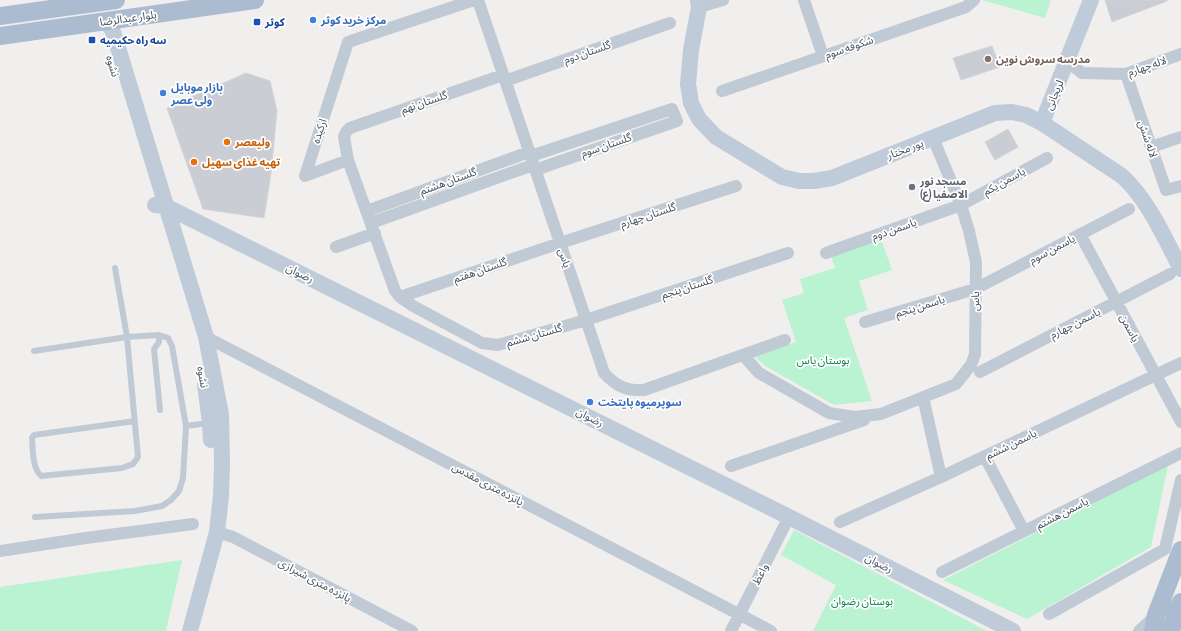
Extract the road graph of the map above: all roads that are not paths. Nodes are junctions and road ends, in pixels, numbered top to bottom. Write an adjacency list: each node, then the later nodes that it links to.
1 (256, 0): 9 (main road, بلوار عبدالرضا)
2 (474, 0): 26 (street, ارکیده)
3 (478, 0): 19 (street, یاس)
4 (723, 0): 10 (street)
5 (804, 0): 16 (street)
6 (974, 0): 16 (street, شکوفه سوم)
7 (1091, 0): 17 (main road, لریجانی)
8 (106, 1): 11 (main road, بلوار عبدالرضا); 12 (main road)
9 (209, 3): 12 (main road, بلوار عبدالرضا)
10 (699, 4): 23 (main road, پور مختار)
11 (0, 16)
12 (105, 21): 14 (main road, بلوار عبدالرضا); 30 (main road, نشوه)
13 (670, 23): 19 (street, گلستان دوم)
14 (0, 36)
15 (1181, 54): 18 (street, لاله چهارم)
16 (823, 56): 20 (street, شکوفه سوم)
17 (1068, 62): 18 (street, لاله چهارم); 21 (main road, لریجانی)
18 (1126, 74): 24 (street, لاله شش)
19 (504, 78): 26 (street, گلستان نهم); 27 (street, یاس)
20 (722, 91)
21 (1042, 123): 23 (main road, پور مختار); 41 (main road, پور مختار)
22 (1181, 137): 24 (street)
23 (933, 138): 31 (street, یاس)
24 (1151, 147): 29 (street, لاله شش)
25 (1047, 158): 31 (street, یاسمن یکم)
26 (348, 160): 33 (street)
27 (532, 161): 27 (street, گلستان سوم); 33 (street, گلستان هشتم); 34 (street, گلستان هشتم); 36 (street, یاس)
28 (736, 186): 36 (street, گلستان چهارم)
29 (1181, 186)
30 (160, 205): 49 (main road, نشوه); 69 (main road, رضوان)
31 (961, 205): 39 (street, یاسمن دوم); 42 (street, یاس)
32 (1129, 208): 35 (street, یاسمن سوم)
33 (367, 211): 34 (street)
34 (373, 228): 37 (street, گلستان هشتم); 43 (street)
35 (1080, 234): 42 (street, یاسمن سوم); 44 (street, یاسمن)
36 (560, 243): 43 (street, گلستان هفتم); 45 (street, یاس)
37 (336, 247)
38 (788, 253): 45 (street, گلستان پنجم)
39 (826, 253)
40 (115, 268): 48 (lane)
41 (1176, 272): 44 (street, یاسمن چهارم)
42 (975, 289): 46 (street, یاسمن پنجم); 56 (street, یاس)
43 (400, 297): 45 (street, گلستان ششم)
44 (1116, 302): 54 (street, یاسمن چهارم); 55 (street, یاسمن)
45 (586, 320): 52 (street, یاس)
46 (865, 322)
47 (159, 335): 48 (lane); 57 (lane); 62 (lane)
48 (127, 337): 51 (lane); 59 (lane)
49 (201, 337): 61 (main road, نشوه); 71 (main road, نشوه); 78 (street, پانزده متری مقدس)
50 (785, 340): 52 (street, یاس)
51 (34, 351)
52 (743, 355): 58 (street, یاس)
53 (1181, 363): 55 (street, یاسمن ششم)
54 (980, 372)
55 (1155, 374): 60 (street, یاسمن); 64 (street, یاسمن ششم)
56 (923, 397): 58 (street, یاس); 66 (street)
57 (160, 410)
58 (882, 414): 65 (street, یاس)
59 (136, 421): 59 (lane)
60 (1181, 422)
61 (210, 423): 62 (lane); 71 (main road, نشوه)
62 (186, 426): 68 (lane)
63 (1181, 453): 72 (street, یاسمن هشتم)
64 (986, 457): 66 (street, یاسمن ششم); 72 (street)
65 (731, 466)
66 (941, 477): 70 (street, یاسمن ششم)
67 (1181, 480): 77 (street)
68 (34, 517)
69 (789, 517): 78 (street, واعظ); 85 (main road, رضوان)
70 (840, 522)
71 (205, 528): 74 (street); 80 (main road, نشوه); 81 (main road, نشوه); 82 (street, پانزده متری شیرازی)
72 (1024, 531): 75 (street, یاسمن هشتم)
73 (1181, 550): 79 (main road)
74 (0, 551)
75 (942, 572)
76 (1180, 611): 88 (main road)
77 (1049, 614)
78 (739, 615): 83 (street, واعظ); 84 (street, پانزده متری مقدس)
79 (1154, 623): 86 (street); 87 (main road)
80 (181, 631)
81 (190, 631)
82 (412, 631)
83 (731, 631)
84 (771, 631)
85 (1013, 631)
86 (1139, 631)
87 (1147, 631)
88 (1171, 631)

